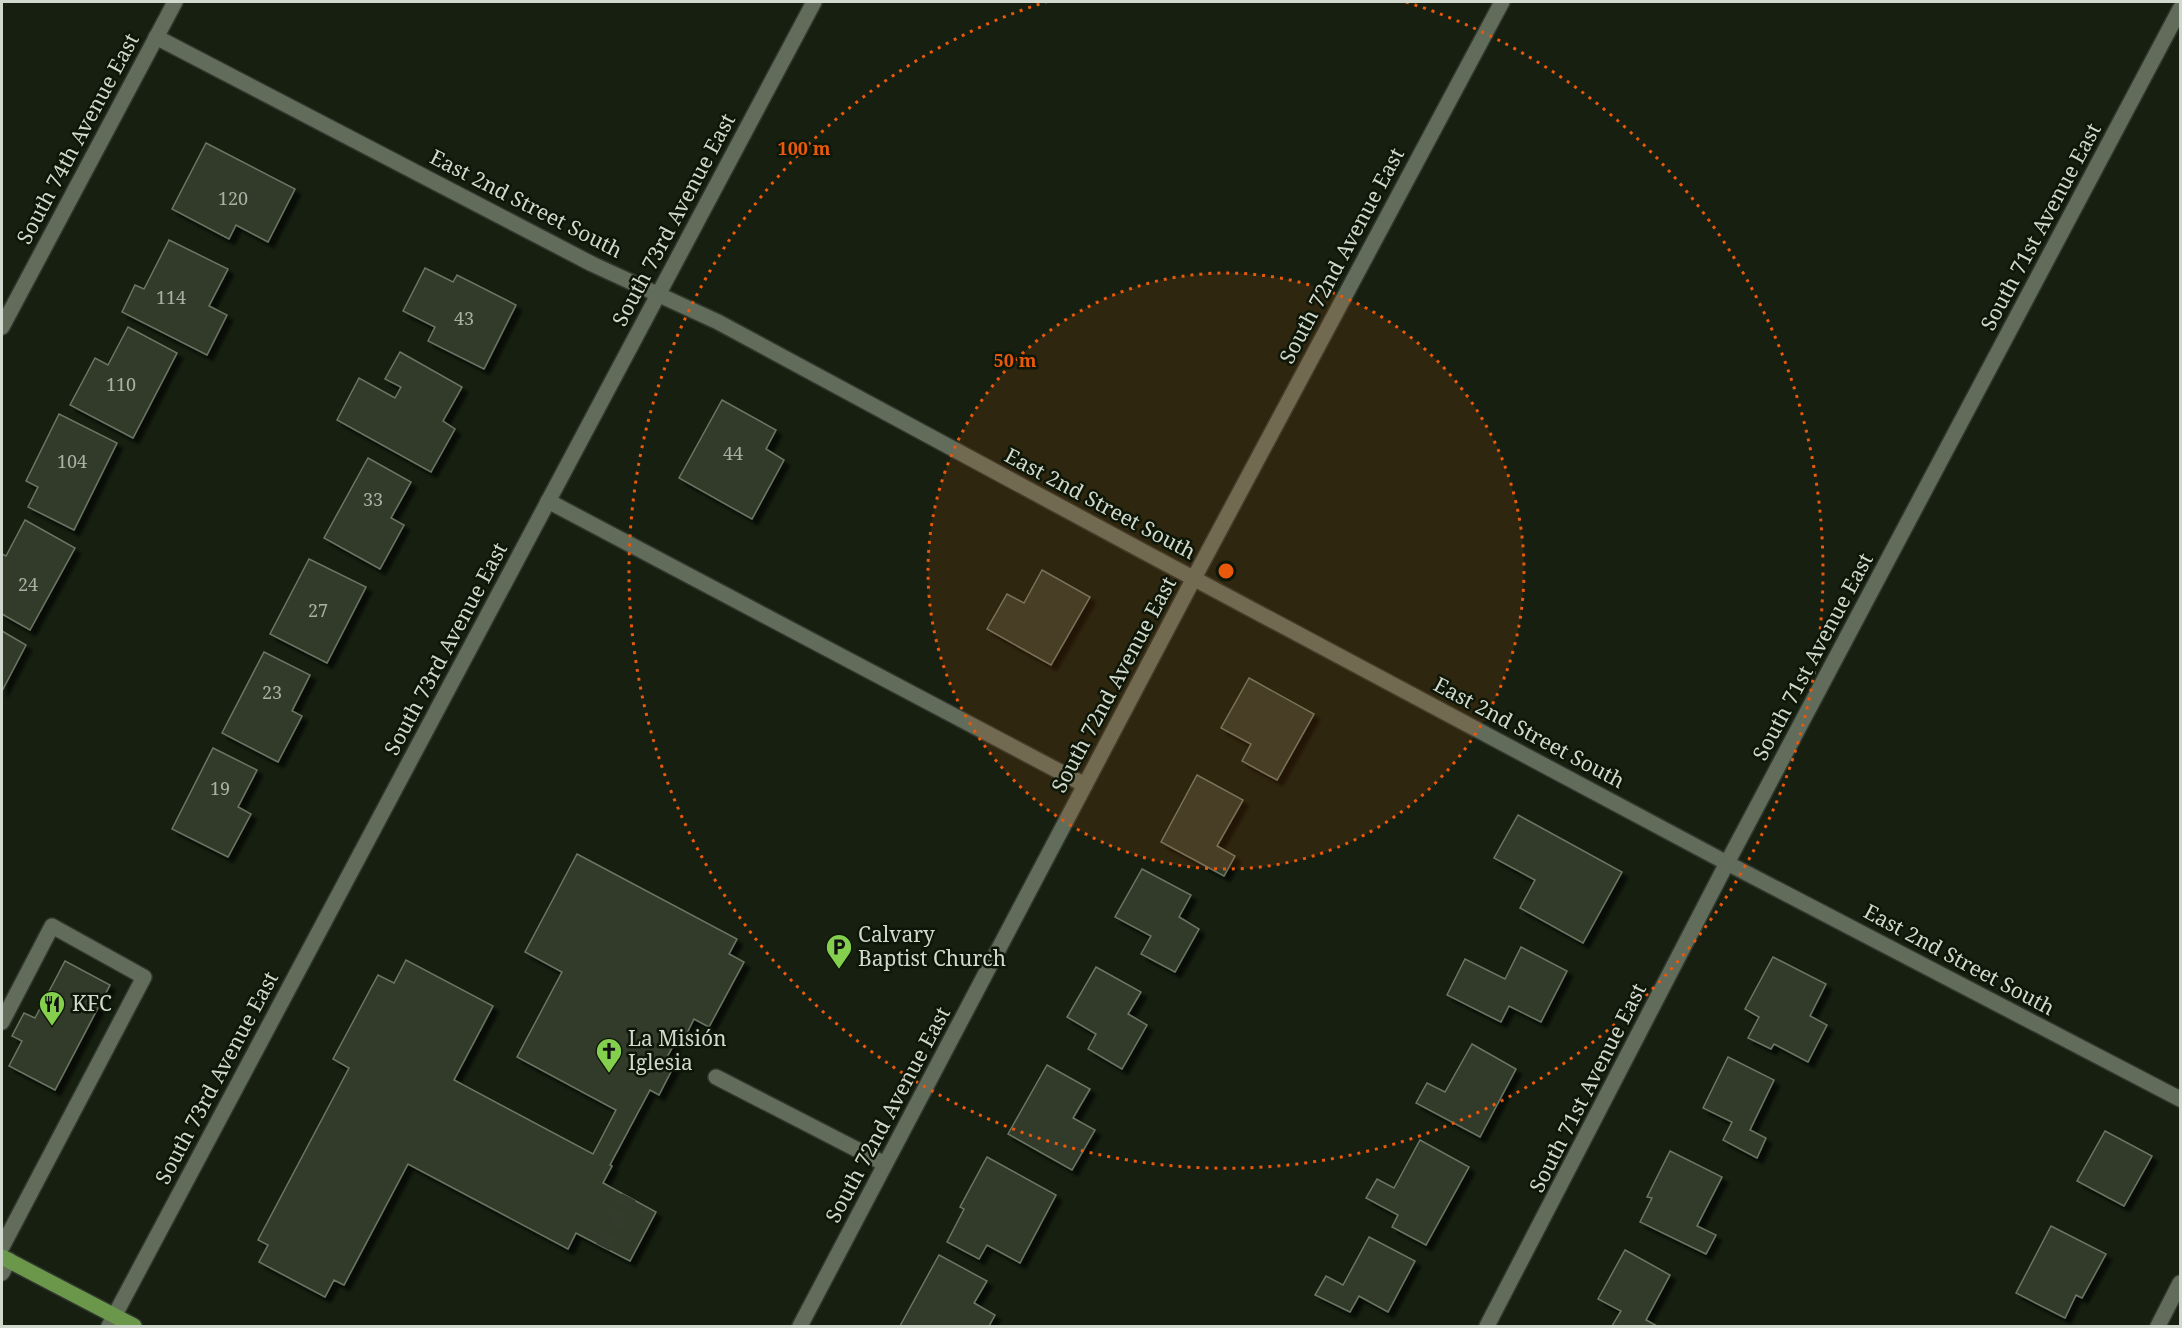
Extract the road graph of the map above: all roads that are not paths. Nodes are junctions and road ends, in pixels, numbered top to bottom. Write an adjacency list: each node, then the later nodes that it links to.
1 (175, 2): 5 (street, South 74th Avenue East)
2 (814, 2): 6 (street, South 73rd Avenue East)
3 (1502, 2): 9 (street, South 72nd Avenue East)
4 (2181, 9): 11 (street, South 71st Avenue East)
5 (156, 37): 6 (street, East 2nd Street South); 7 (street, South 74th Avenue East)
6 (658, 294): 8 (street, South 73rd Avenue East); 9 (street, East 2nd Street South)
7 (2, 327)
8 (548, 501): 10 (street); 18 (street, South 73rd Avenue East)
9 (1194, 578): 10 (street, South 72nd Avenue East); 11 (street, East 2nd Street South)
10 (1085, 785): 15 (street, South 72nd Avenue East)
11 (1727, 863): 14 (street, East 2nd Street South); 21 (street, South 71st Avenue East)
12 (2, 1022): 16 (street)
13 (716, 1077): 15 (street)
14 (2181, 1099)
15 (885, 1164): 20 (street, South 72nd Avenue East)
16 (3, 1259): 18 (main road)
17 (2181, 1283): 22 (street)
18 (112, 1321): 19 (main road)
19 (134, 1326)
20 (800, 1326)
21 (1487, 1326)
22 (2158, 1326)

